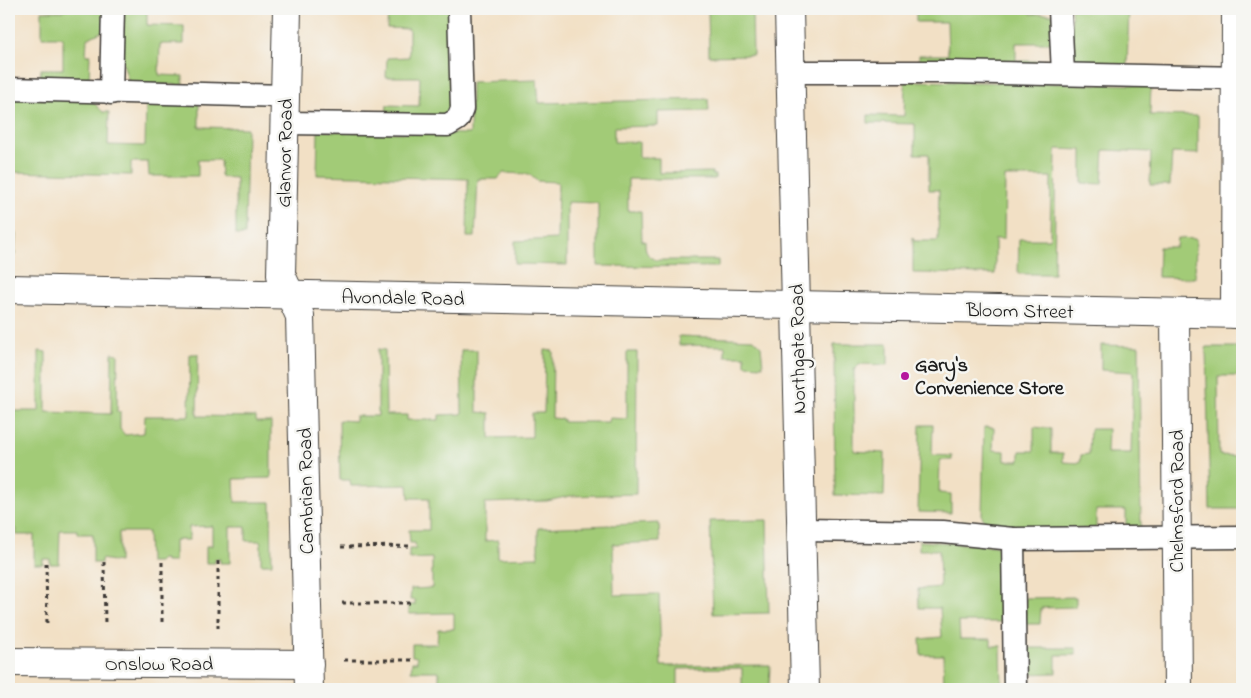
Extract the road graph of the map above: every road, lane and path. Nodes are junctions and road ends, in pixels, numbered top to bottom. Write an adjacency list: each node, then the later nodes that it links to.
1 (113, 9): 11 (lane)
2 (287, 9): 12 (street, Glanvor Road)
3 (459, 9): 13 (lane)
4 (789, 9): 7 (street, Northgate Road)
5 (1060, 9): 8 (lane)
6 (1236, 9): 9 (street)
7 (791, 72): 8 (lane); 16 (street, Northgate Road)
8 (1062, 74): 9 (lane)
9 (1239, 78): 18 (street)
10 (9, 89): 11 (lane)
11 (111, 93): 12 (lane)
12 (285, 96): 13 (street, Glanvor Road)
13 (285, 123): 15 (street, Glanvor Road)
14 (9, 289): 15 (street, Avondale Road)
15 (292, 295): 16 (street, Avondale Road); 24 (street, Cambrian Road)
16 (797, 305): 17 (street, Bloom Street); 19 (street, Northgate Road)
17 (1175, 314): 18 (street, Bloom Street); 21 (street, Chelmsford Road)
18 (1238, 314)
19 (802, 530): 22 (lane); 38 (street, Northgate Road)
20 (1242, 537): 21 (lane)
21 (1176, 538): 22 (lane); 40 (street, Chelmsford Road)
22 (1013, 539): 39 (lane)
23 (411, 546): 24 (path)
24 (306, 547): 29 (street, Cambrian Road)
25 (218, 561): 36 (path)
26 (104, 562): 34 (path)
27 (162, 562): 35 (path)
28 (46, 563): 33 (path)
29 (307, 603): 30 (path); 37 (street, Cambrian Road)
30 (411, 603)
31 (413, 660): 37 (path)
32 (9, 662): 33 (street, Onslow Road)
33 (48, 662): 34 (street, Onslow Road)
34 (105, 663): 35 (street, Onslow Road)
35 (162, 663): 36 (street, Onslow Road)
36 (218, 663): 37 (street, Onslow Road)
37 (309, 671)
38 (805, 689)
39 (1015, 689)
40 (1178, 689)

